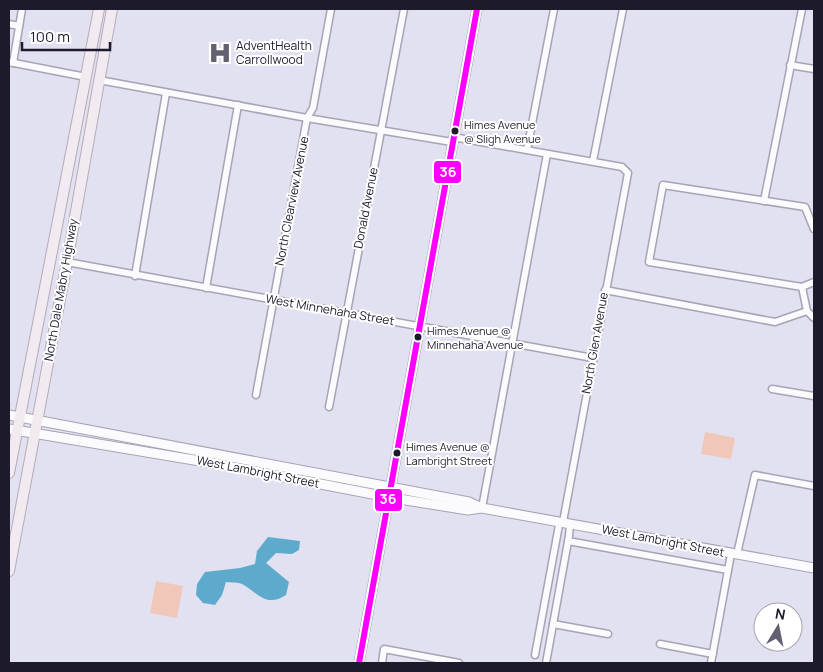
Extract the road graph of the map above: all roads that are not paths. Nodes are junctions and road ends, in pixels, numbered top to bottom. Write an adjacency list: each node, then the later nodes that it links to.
1 (22, 9): 12 (street)
2 (99, 9): 16 (main road, North Dale Mabry Highway)
3 (104, 9): 17 (main road)
4 (112, 9): 17 (main road, North Dale Mabry Highway)
5 (331, 9): 20 (street, North Clearview Avenue)
6 (404, 9): 21 (street, Donald Avenue)
7 (477, 9): 22 (main road)
8 (554, 9): 23 (street)
9 (623, 9): 25 (street)
10 (802, 9): 14 (street)
11 (9, 24): 12 (street)
12 (19, 26): 13 (street)
13 (11, 63): 16 (street)
14 (790, 65): 15 (street); 27 (street)
15 (814, 70)
16 (86, 77): 26 (main road); 47 (main road, North Dale Mabry Highway)
17 (99, 80): 18 (street); 26 (main road, North Dale Mabry Highway)
18 (166, 93): 19 (street); 30 (street)
19 (238, 106): 20 (street); 33 (street)
20 (308, 118): 21 (street); 35 (street, North Clearview Avenue)
21 (382, 129): 22 (street); 37 (street, Donald Avenue)
22 (453, 139): 23 (street); 39 (main road)
23 (527, 150): 24 (street)
24 (547, 154): 25 (street); 40 (street)
25 (593, 161): 34 (street, North Glen Avenue)
26 (78, 195): 29 (main road, North Dale Mabry Highway)
27 (764, 200): 28 (street); 32 (street)
28 (814, 229)
29 (67, 262): 30 (street, West Minnehaha Street); 48 (main road, North Dale Mabry Highway)
30 (134, 276): 33 (street, West Minnehaha Street)
31 (814, 282): 32 (street)
32 (802, 287): 36 (street)
33 (206, 288): 35 (street, West Minnehaha Street)
34 (605, 290): 36 (street); 41 (street, North Glen Avenue)
35 (273, 300): 37 (street, West Minnehaha Street); 43 (street, North Clearview Avenue)
36 (807, 311): 38 (street)
37 (346, 313): 39 (street, West Minnehaha Street); 45 (street, Donald Avenue)
38 (814, 318)
39 (420, 326): 40 (street, West Minnehaha Street); 53 (main road)
40 (513, 344): 41 (street, West Minnehaha Street); 55 (street)
41 (593, 358): 56 (street, North Glen Avenue)
42 (772, 389): 44 (street)
43 (256, 395)
44 (814, 396)
45 (329, 406)
46 (9, 415): 47 (main road, West Lambright Street)
47 (20, 416): 48 (main road, West Lambright Street); 49 (main road, North Dale Mabry Highway)
48 (37, 420): 50 (main road, North Dale Mabry Highway); 53 (main road, West Lambright Street)
49 (13, 430): 50 (main road, West Lambright Street); 51 (main road, North Dale Mabry Highway)
50 (34, 433): 54 (main road, West Lambright Street); 61 (main road, North Dale Mabry Highway)
51 (9, 473)
52 (814, 486): 58 (street)
53 (390, 487): 54 (main road); 55 (main road, West Lambright Street)
54 (388, 497): 55 (main road, West Lambright Street); 68 (main road)
55 (482, 508): 56 (main road, West Lambright Street)
56 (566, 523): 57 (street); 58 (main road, West Lambright Street); 66 (street)
57 (568, 541): 60 (street); 62 (street)
58 (734, 554): 59 (main road, West Lambright Street); 60 (street)
59 (814, 568)
60 (728, 570): 65 (street)
61 (9, 571)
62 (553, 624): 63 (street); 71 (street)
63 (608, 634)
64 (660, 644): 65 (street)
65 (713, 654): 72 (street)
66 (535, 655)
67 (450, 662): 69 (street); 70 (street)
68 (358, 663)
69 (382, 663)
70 (459, 663)
71 (546, 663)
72 (711, 663)

